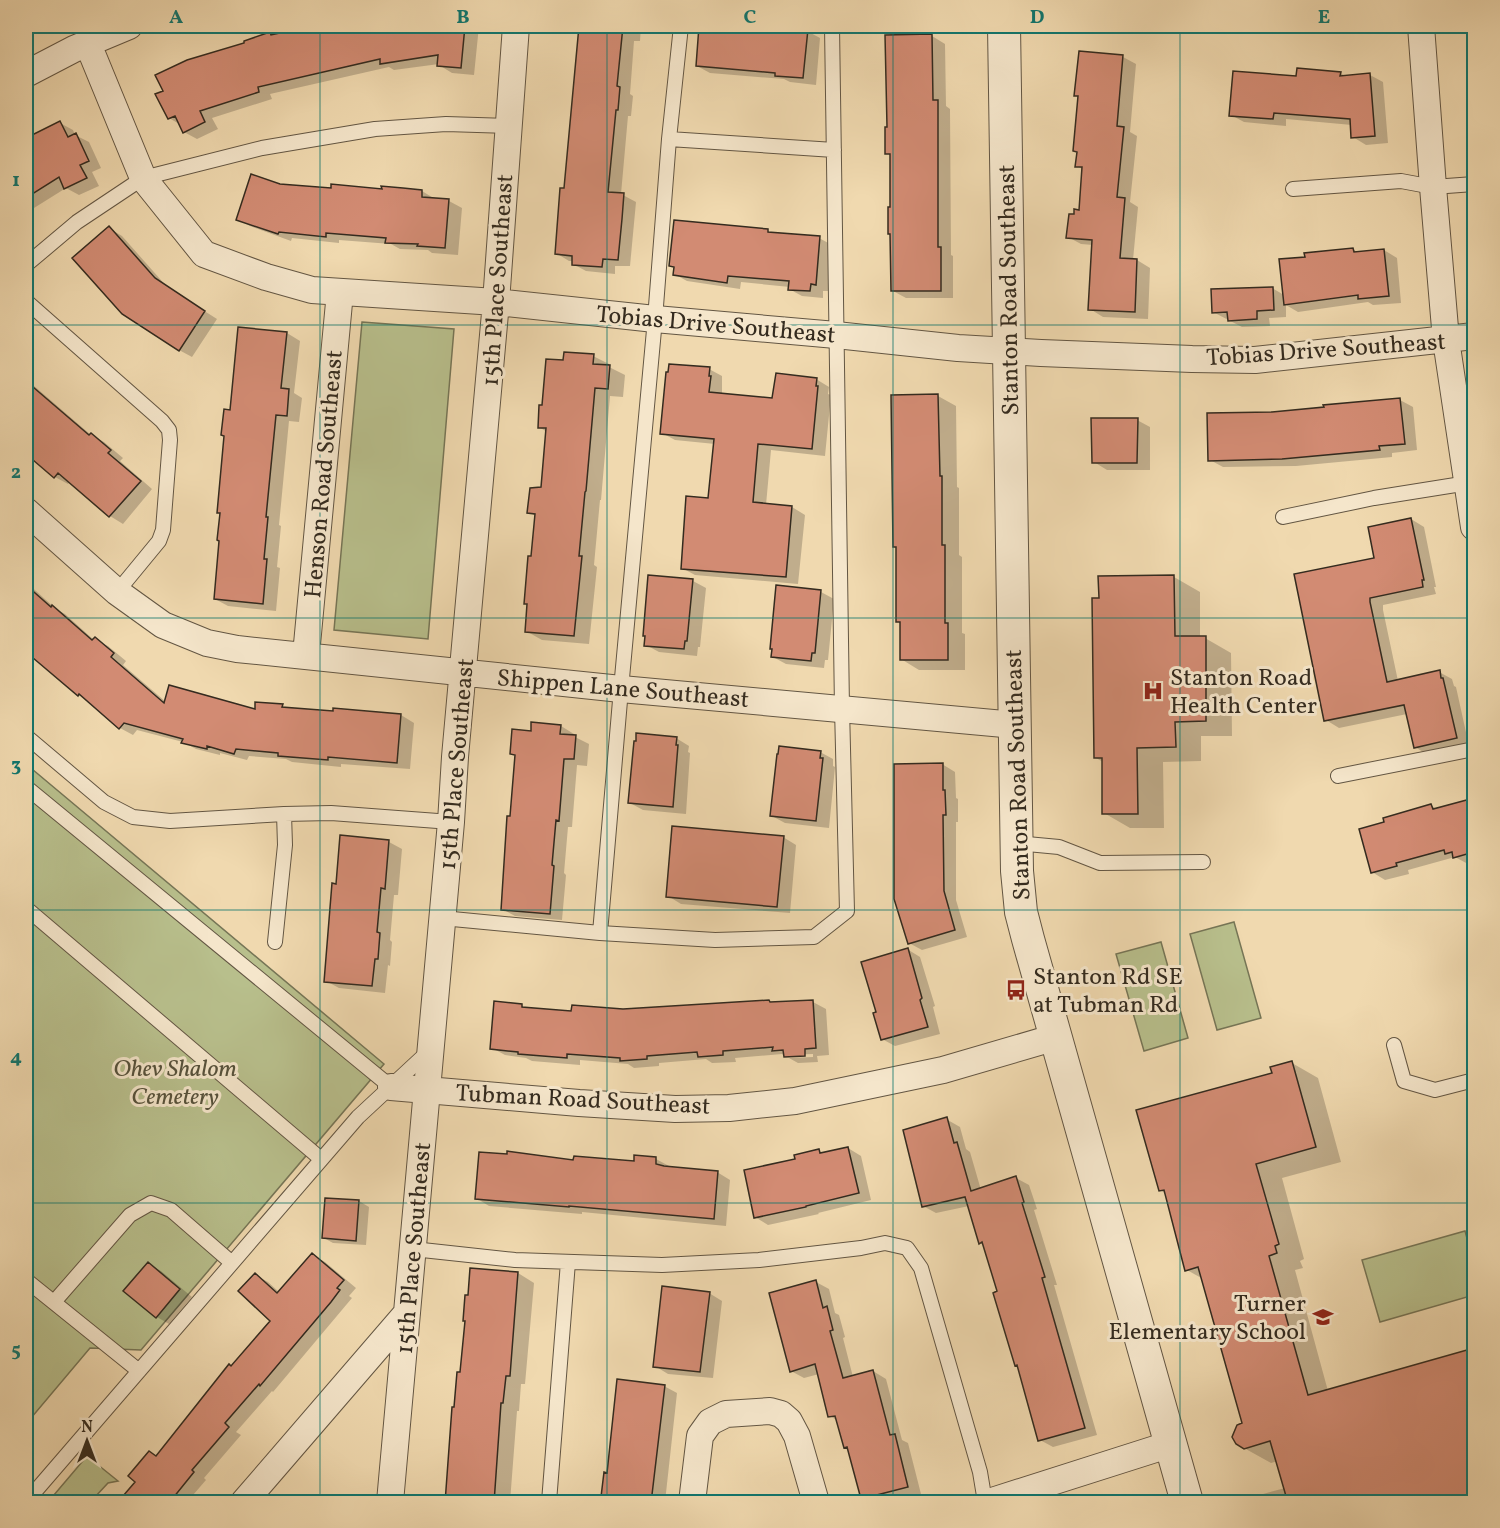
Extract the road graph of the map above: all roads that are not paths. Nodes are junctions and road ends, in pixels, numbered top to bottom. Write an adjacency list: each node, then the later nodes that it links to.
1 (129, 26): 7 (street)
2 (516, 26): 9 (street, 15th Place Southeast)
3 (681, 26): 10 (lane)
4 (832, 26): 11 (lane)
5 (1004, 26): 24 (street, Stanton Road Southeast)
6 (1422, 26): 14 (street)
7 (88, 44): 8 (street); 12 (street, Tobias Drive Southeast)
8 (26, 74)
9 (509, 126): 12 (lane); 19 (street, 15th Place Southeast)
10 (669, 139): 11 (lane); 20 (lane)
11 (834, 150): 21 (lane)
12 (143, 178): 16 (lane); 17 (street, Tobias Drive Southeast)
13 (1474, 184): 14 (lane)
14 (1433, 187): 15 (lane); 23 (street)
15 (1293, 189)
16 (26, 265)
17 (340, 292): 19 (street, Tobias Drive Southeast); 30 (street, Henson Road Southeast)
18 (26, 301): 29 (lane)
19 (496, 302): 20 (street, Tobias Drive Southeast); 31 (street, 15th Place Southeast)
20 (656, 319): 21 (street, Tobias Drive Southeast); 32 (lane)
21 (836, 336): 24 (street, Tobias Drive Southeast); 33 (lane)
22 (1474, 336): 23 (street, Tobias Drive Southeast)
23 (1446, 340): 24 (street, Tobias Drive Southeast); 25 (street)
24 (1009, 352): 34 (street, Stanton Road Southeast)
25 (1468, 483): 27 (lane); 28 (street)
26 (26, 511): 29 (street, Shippen Lane Southeast)
27 (1283, 517)
28 (1474, 527)
29 (117, 592): 30 (street, Shippen Lane Southeast)
30 (306, 656): 31 (street, Shippen Lane Southeast)
31 (464, 673): 32 (street, Shippen Lane Southeast); 40 (street, 15th Place Southeast)
32 (621, 689): 33 (street, Shippen Lane Southeast); 45 (lane)
33 (842, 708): 34 (street, Shippen Lane Southeast); 45 (lane)
34 (1014, 725): 41 (street, Stanton Road Southeast)
35 (26, 736): 39 (lane)
36 (1474, 750): 37 (lane)
37 (1338, 776)
38 (26, 787): 51 (lane)
39 (284, 814): 40 (lane); 46 (lane)
40 (451, 822): 44 (street, 15th Place Southeast)
41 (1016, 843): 42 (lane); 47 (street, Stanton Road Southeast)
42 (1203, 862)
43 (26, 908): 53 (lane)
44 (442, 918): 45 (lane); 49 (street, 15th Place Southeast)
45 (600, 933)
46 (275, 942)
47 (1056, 1037): 52 (street, Tubman Road Southeast); 61 (street, Stanton Road Southeast)
48 (1394, 1045): 50 (lane)
49 (431, 1050): 51 (lane); 52 (street, 15th Place Southeast)
50 (1474, 1080)
51 (391, 1087): 52 (street, Tubman Road Southeast); 53 (lane)
52 (428, 1090): 54 (street, 15th Place Southeast)
53 (321, 1159): 56 (lane)
54 (413, 1249): 55 (lane); 59 (street, 15th Place Southeast)
55 (568, 1262): 65 (lane); 68 (lane)
56 (232, 1263): 58 (lane); 60 (lane)
57 (26, 1280): 58 (lane)
58 (54, 1302): 60 (lane)
59 (407, 1313): 63 (street); 64 (street, 15th Place Southeast)
60 (139, 1371): 62 (lane)
61 (1171, 1444): 68 (street); 69 (street, Stanton Road Southeast)
62 (26, 1502)
63 (244, 1503)
64 (390, 1503)
65 (549, 1503)
66 (692, 1503): 67 (street)
67 (816, 1503)
68 (987, 1503)
69 (1187, 1503)

